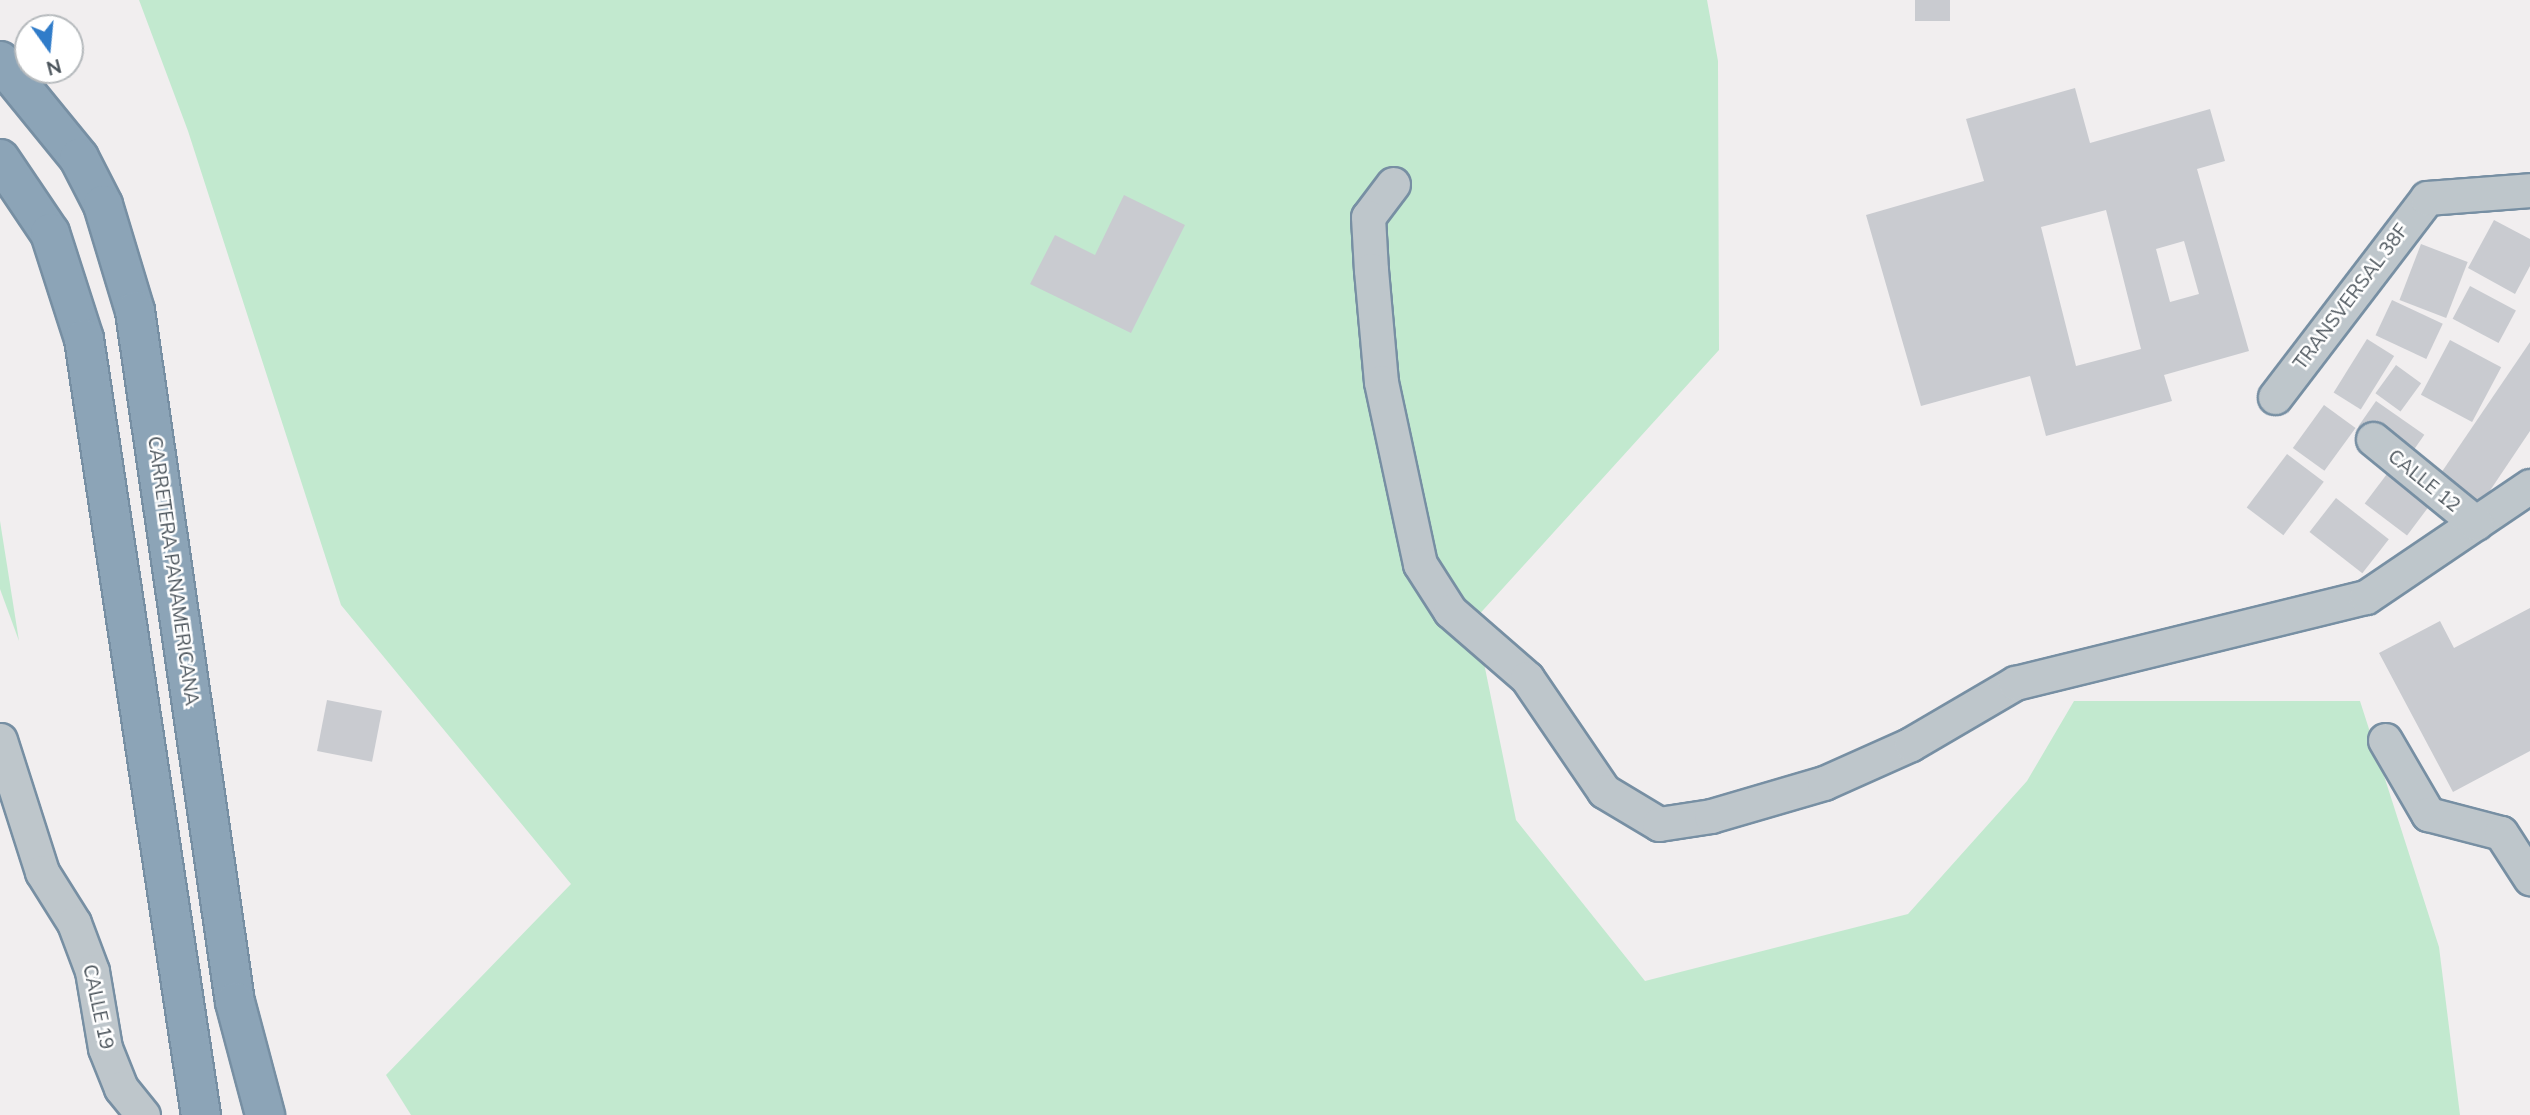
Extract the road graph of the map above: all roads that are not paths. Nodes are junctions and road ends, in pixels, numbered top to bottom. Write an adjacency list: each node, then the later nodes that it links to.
1 (0, 61): 14 (highway, CARRETERA PANAMERICANA)
2 (0, 159): 13 (highway)
3 (1393, 184): 8 (street)
4 (2530, 190): 5 (street, TRANSVERSAL 38F)
5 (2275, 397)
6 (2373, 439): 8 (street, CALLE 12)
7 (2530, 486): 8 (street)
8 (2476, 523)
9 (0, 740): 12 (street, CALLE 19)
10 (2385, 740): 11 (street)
11 (2530, 878)
12 (143, 1115)
13 (201, 1115)
14 (265, 1115)

